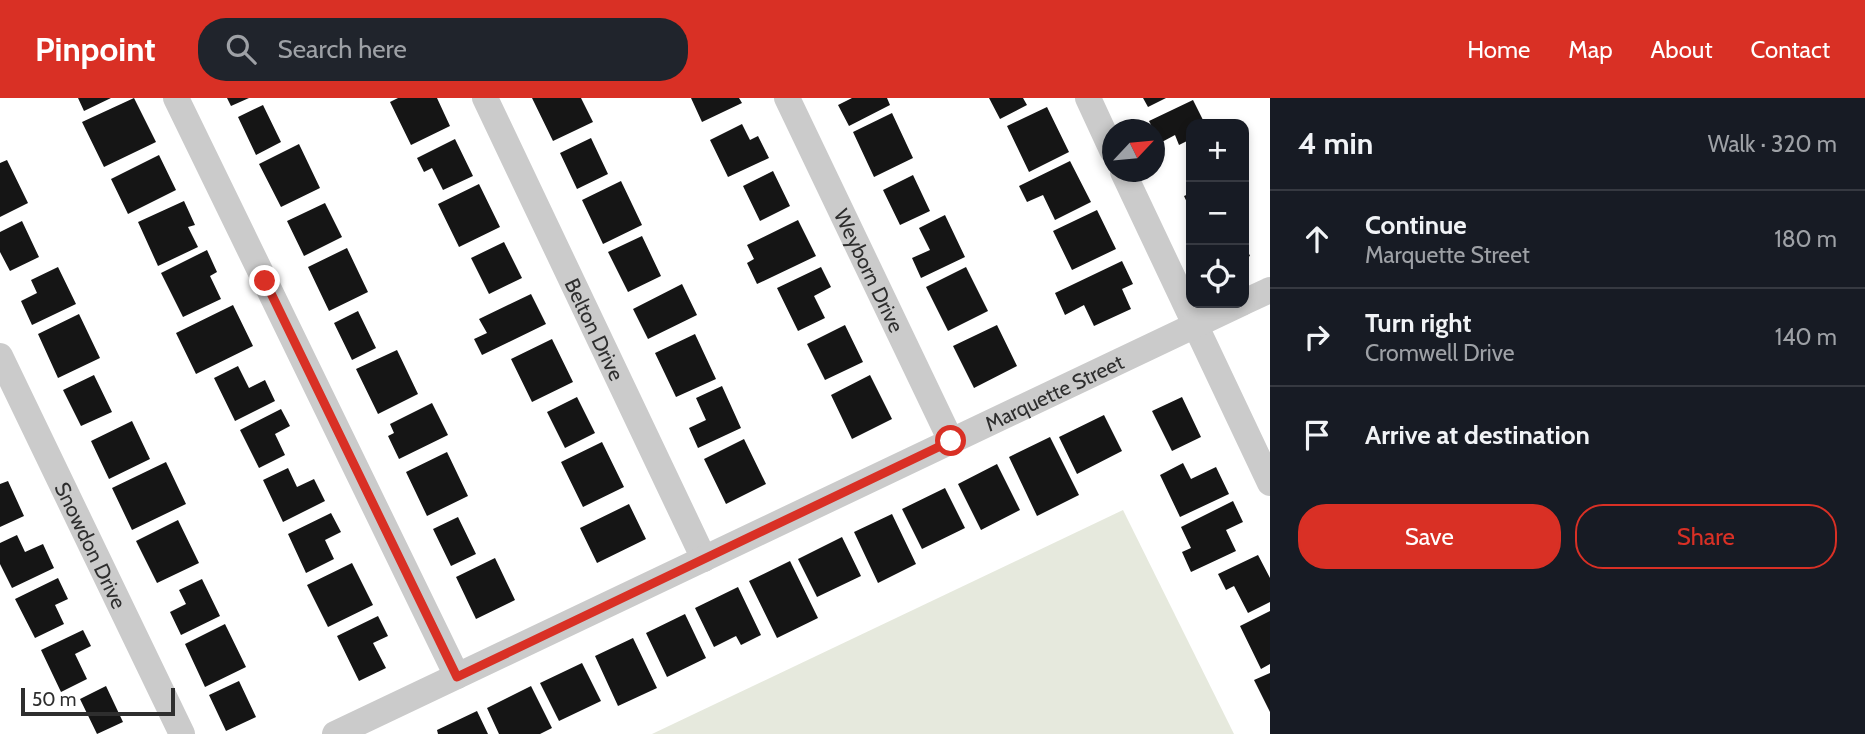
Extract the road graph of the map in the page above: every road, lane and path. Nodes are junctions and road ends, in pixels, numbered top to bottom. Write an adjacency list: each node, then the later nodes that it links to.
1 (176, 98): 15 (street)
2 (485, 98): 14 (street, Belton Drive)
3 (787, 98): 12 (street, Weyborn Drive)
4 (1088, 98): 5 (street)
5 (1102, 128)
6 (1128, 182): 10 (street)
7 (1270, 290): 8 (street, Marquette Street)
8 (1249, 299)
9 (1231, 308): 10 (street, Marquette Street)
10 (1194, 326): 12 (street, Marquette Street); 13 (street)
11 (0, 356): 16 (street, Snowdon Drive)
12 (951, 441): 14 (street, Marquette Street)
13 (1270, 483)
14 (705, 559): 15 (street, Marquette Street)
15 (457, 677): 17 (street, Marquette Street)
16 (183, 734)
17 (335, 734)

